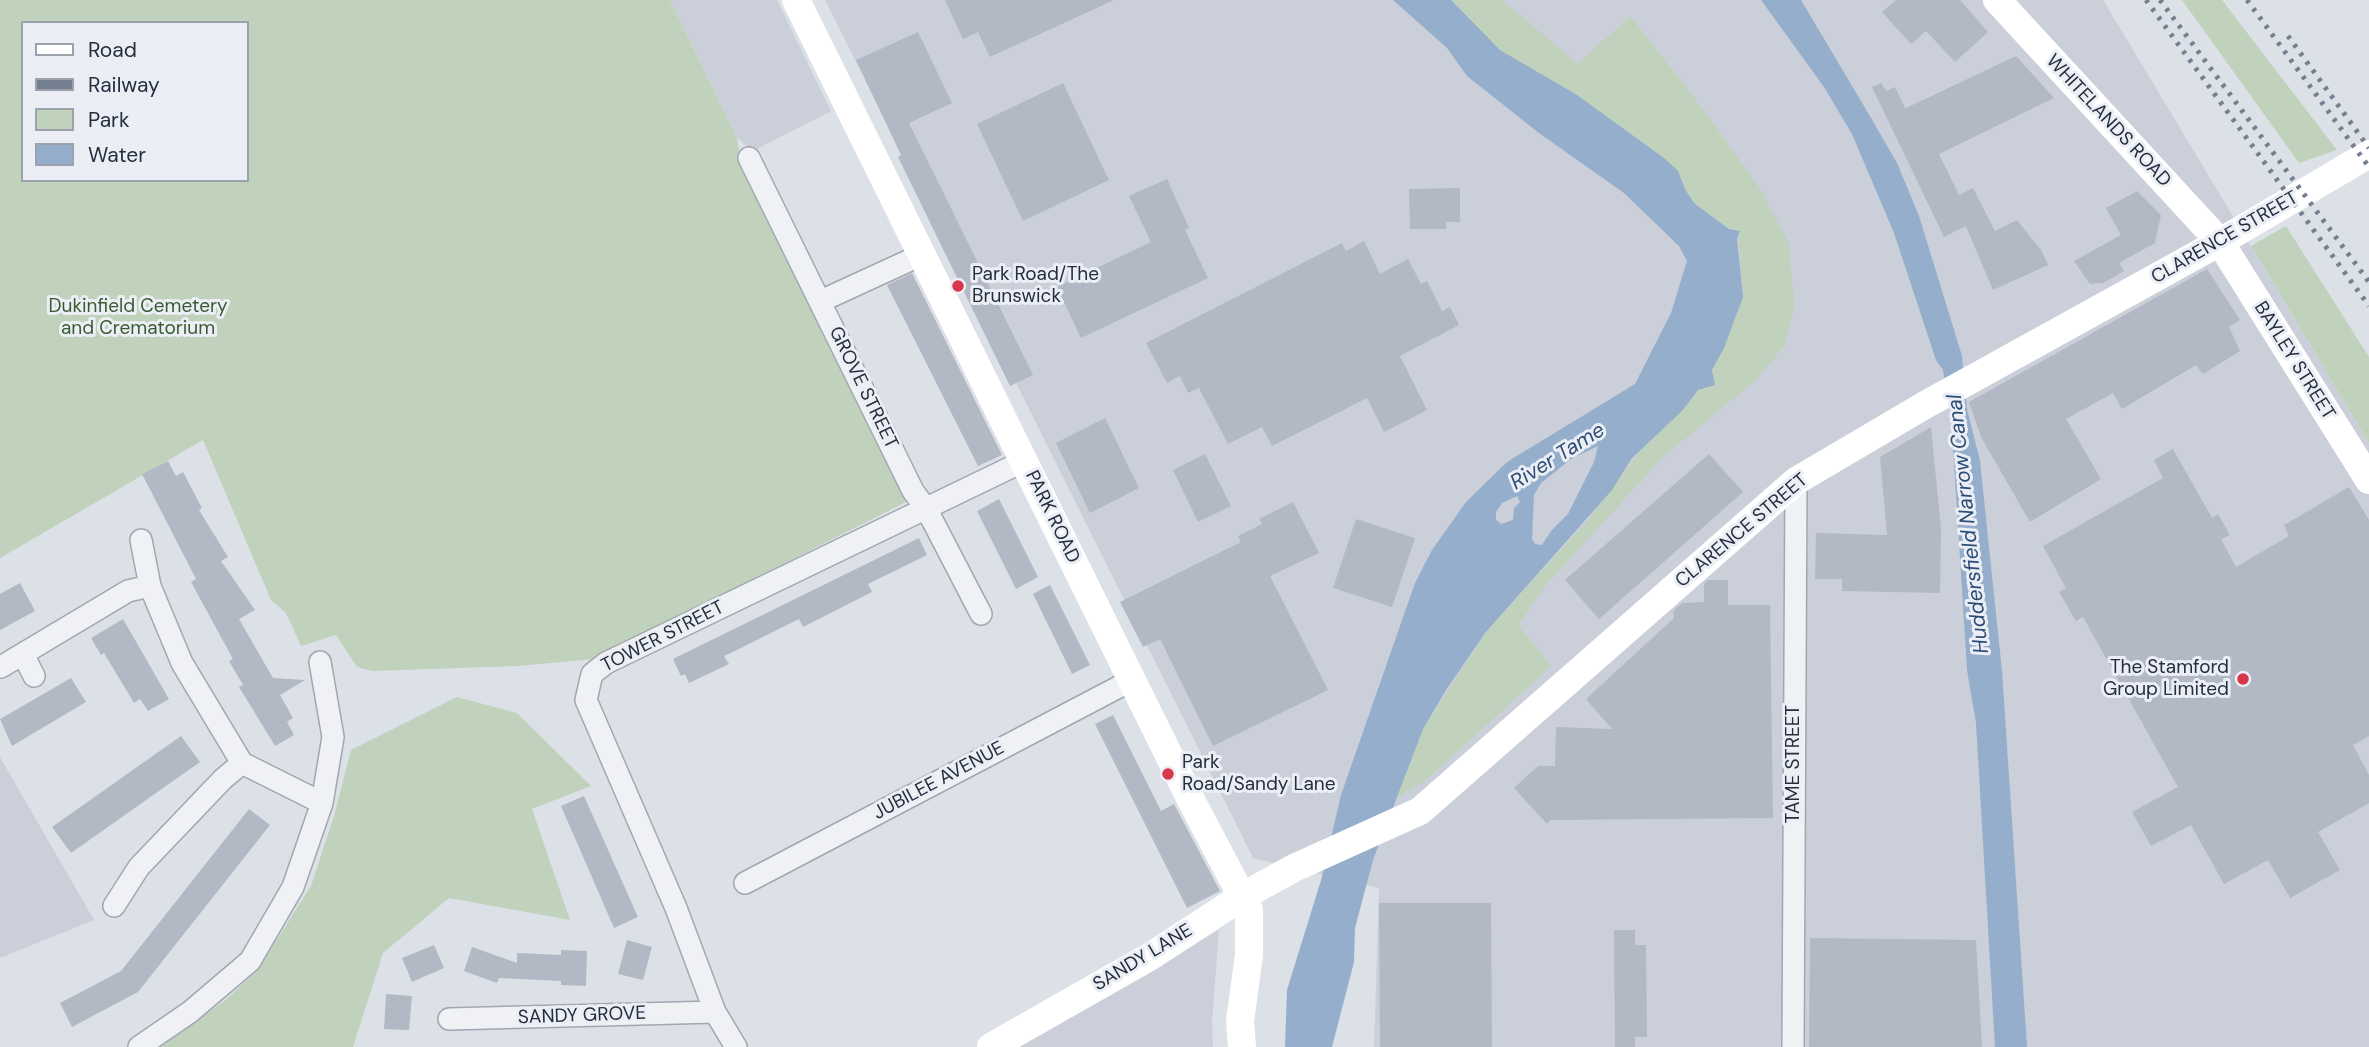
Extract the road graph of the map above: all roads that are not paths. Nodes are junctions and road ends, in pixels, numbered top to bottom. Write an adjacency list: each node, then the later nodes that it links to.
1 (796, 0): 6 (main road, PARK ROAD)
2 (1997, 0): 5 (main road, WHITELANDS ROAD)
3 (2369, 154): 5 (main road, CLARENCE STREET)
4 (749, 158): 7 (street, GROVE STREET)
5 (2220, 242): 9 (main road, BAYLEY STREET); 10 (main road, CLARENCE STREET)
6 (921, 254): 7 (street); 8 (main road, PARK ROAD)
7 (821, 301): 11 (street, GROVE STREET)
8 (1024, 460): 11 (street, TOWER STREET); 19 (main road, PARK ROAD)
9 (2369, 480)
10 (1796, 481): 22 (main road, CLARENCE STREET); 32 (street, TAME STREET)
11 (927, 510): 14 (street, GROVE STREET); 26 (street, TOWER STREET)
12 (141, 540): 13 (street)
13 (150, 586): 15 (street); 20 (street)
14 (981, 614)
15 (23, 653): 17 (street); 18 (street)
16 (320, 662): 21 (street)
17 (1, 667)
18 (34, 676)
19 (1132, 680): 23 (street, JUBILEE AVENUE); 24 (main road, PARK ROAD)
20 (242, 763): 21 (street); 25 (street)
21 (322, 803): 28 (street)
22 (1294, 868): 24 (main road, SANDY LANE)
23 (745, 883)
24 (1243, 896): 30 (main road, SANDY LANE); 31 (main road, PARK ROAD)
25 (114, 906)
26 (715, 1012): 27 (street, SANDY GROVE); 29 (street, TOWER STREET)
27 (449, 1019)
28 (139, 1047)
29 (736, 1047)
30 (991, 1047)
31 (1242, 1047)
32 (1793, 1047)

